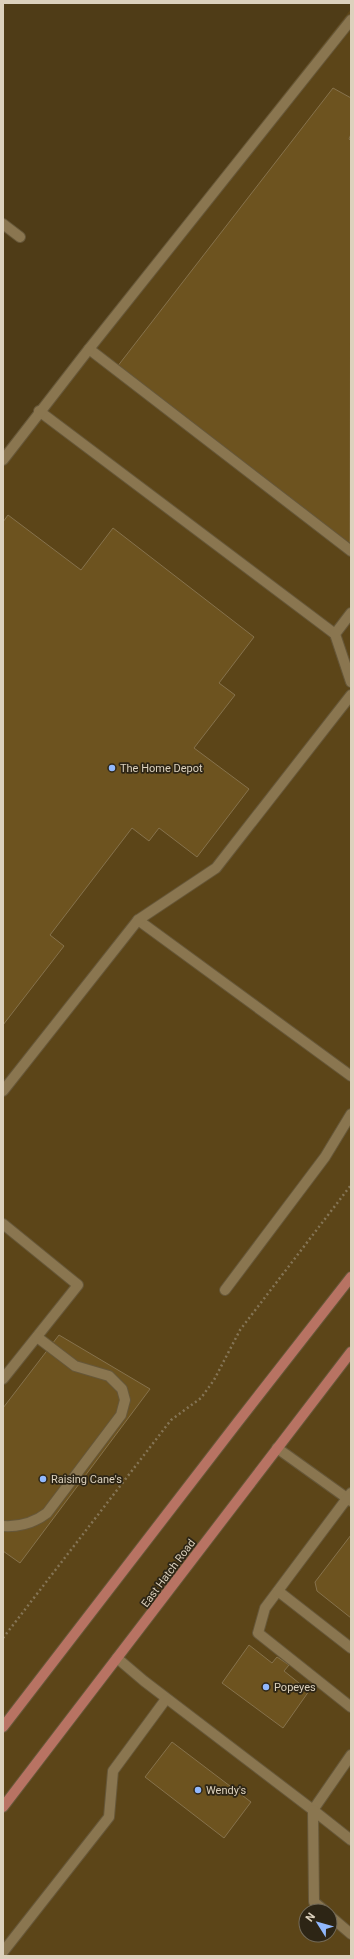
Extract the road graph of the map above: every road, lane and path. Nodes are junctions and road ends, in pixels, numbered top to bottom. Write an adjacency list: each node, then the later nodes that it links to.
1 (351, 20): 4 (lane)
2 (3, 224): 3 (lane)
3 (20, 237)
4 (89, 349): 5 (lane); 7 (lane)
5 (40, 411): 6 (lane); 9 (lane)
6 (3, 460)
7 (351, 550)
8 (351, 613): 9 (lane)
9 (335, 634): 10 (lane)
10 (351, 682)
11 (351, 695): 12 (lane)
12 (138, 920): 13 (lane); 14 (lane)
13 (351, 1076)
14 (3, 1091)
15 (351, 1114): 19 (lane)
16 (351, 1185): 27 (path)
17 (3, 1224): 20 (lane)
18 (351, 1277): 32 (main road)
19 (225, 1290)
20 (37, 1336): 22 (lane); 25 (lane)
21 (351, 1352): 23 (main road, East Hatch Road)
22 (3, 1379)
23 (277, 1448): 24 (lane); 29 (main road, East Hatch Road)
24 (350, 1498): 26 (lane)
25 (3, 1526)
26 (278, 1591): 28 (lane); 31 (lane)
27 (3, 1638)
28 (351, 1648)
29 (117, 1658): 30 (lane); 34 (main road, East Hatch Road)
30 (166, 1699): 35 (lane); 40 (lane)
31 (351, 1707)
32 (3, 1727)
33 (351, 1755): 35 (lane)
34 (3, 1807)
35 (312, 1810): 36 (lane); 37 (lane)
36 (351, 1840)
37 (315, 1903)
38 (338, 1923): 39 (lane)
39 (351, 1934)
40 (3, 1952)

